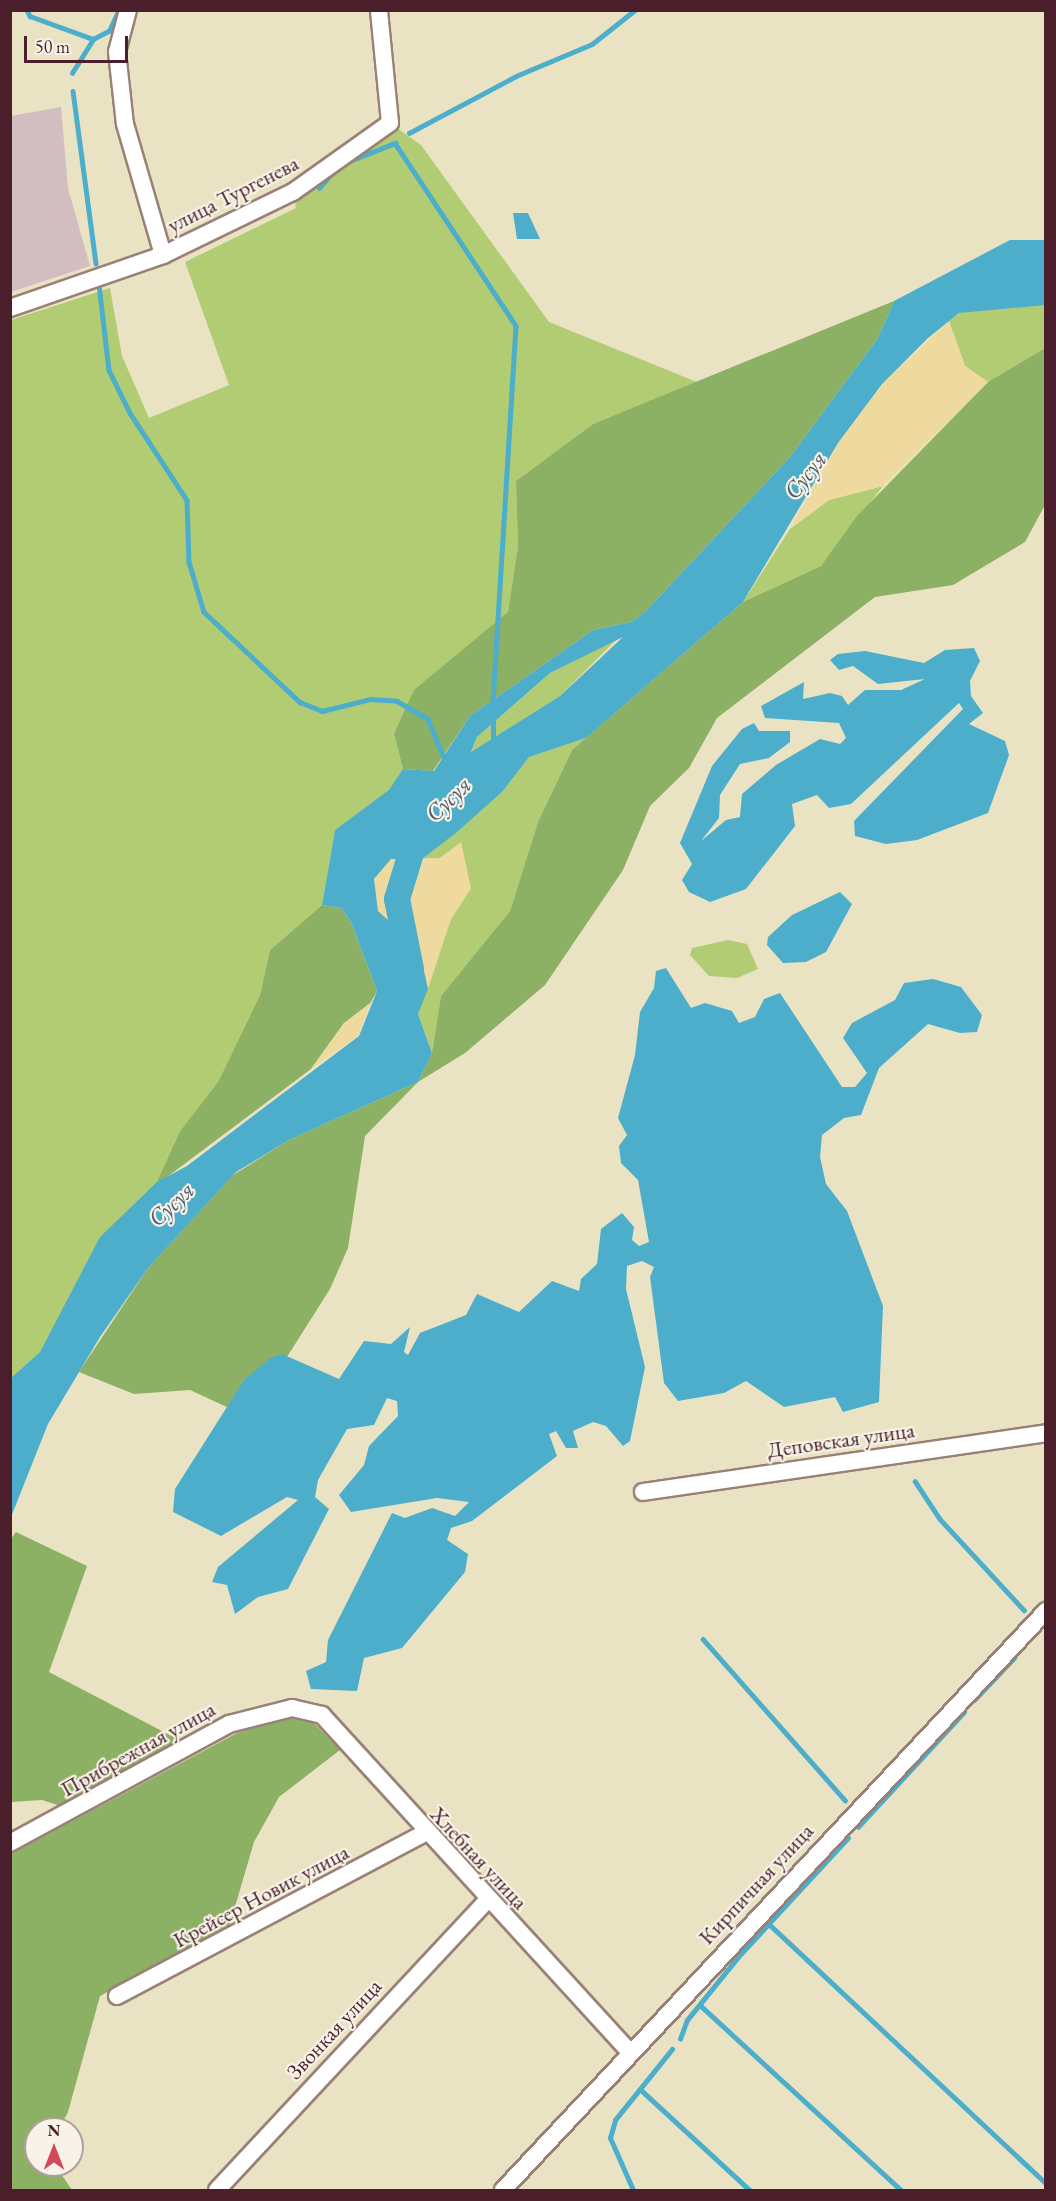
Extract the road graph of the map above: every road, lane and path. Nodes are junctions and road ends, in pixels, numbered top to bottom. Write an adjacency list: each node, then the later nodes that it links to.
1 (128, 10): 3 (street)
2 (379, 10): 3 (street, улица Тургенева)
3 (163, 255): 4 (street, улица Тургенева)
4 (10, 308)
5 (1046, 1434): 6 (street, Деповская улица)
6 (643, 1492)
7 (1046, 1611): 13 (street, Кирпичная улица)
8 (292, 1708): 9 (street, Хлебная улица); 10 (street, Прибрежная улица)
9 (425, 1833): 11 (street, Хлебная улица); 12 (street, Крейсер Новик улица)
10 (10, 1843)
11 (487, 1900): 13 (street, Хлебная улица); 14 (street, Звонкая улица)
12 (117, 1996)
13 (629, 2051): 15 (street, Кирпичная улица)
14 (217, 2190)
15 (503, 2190)

